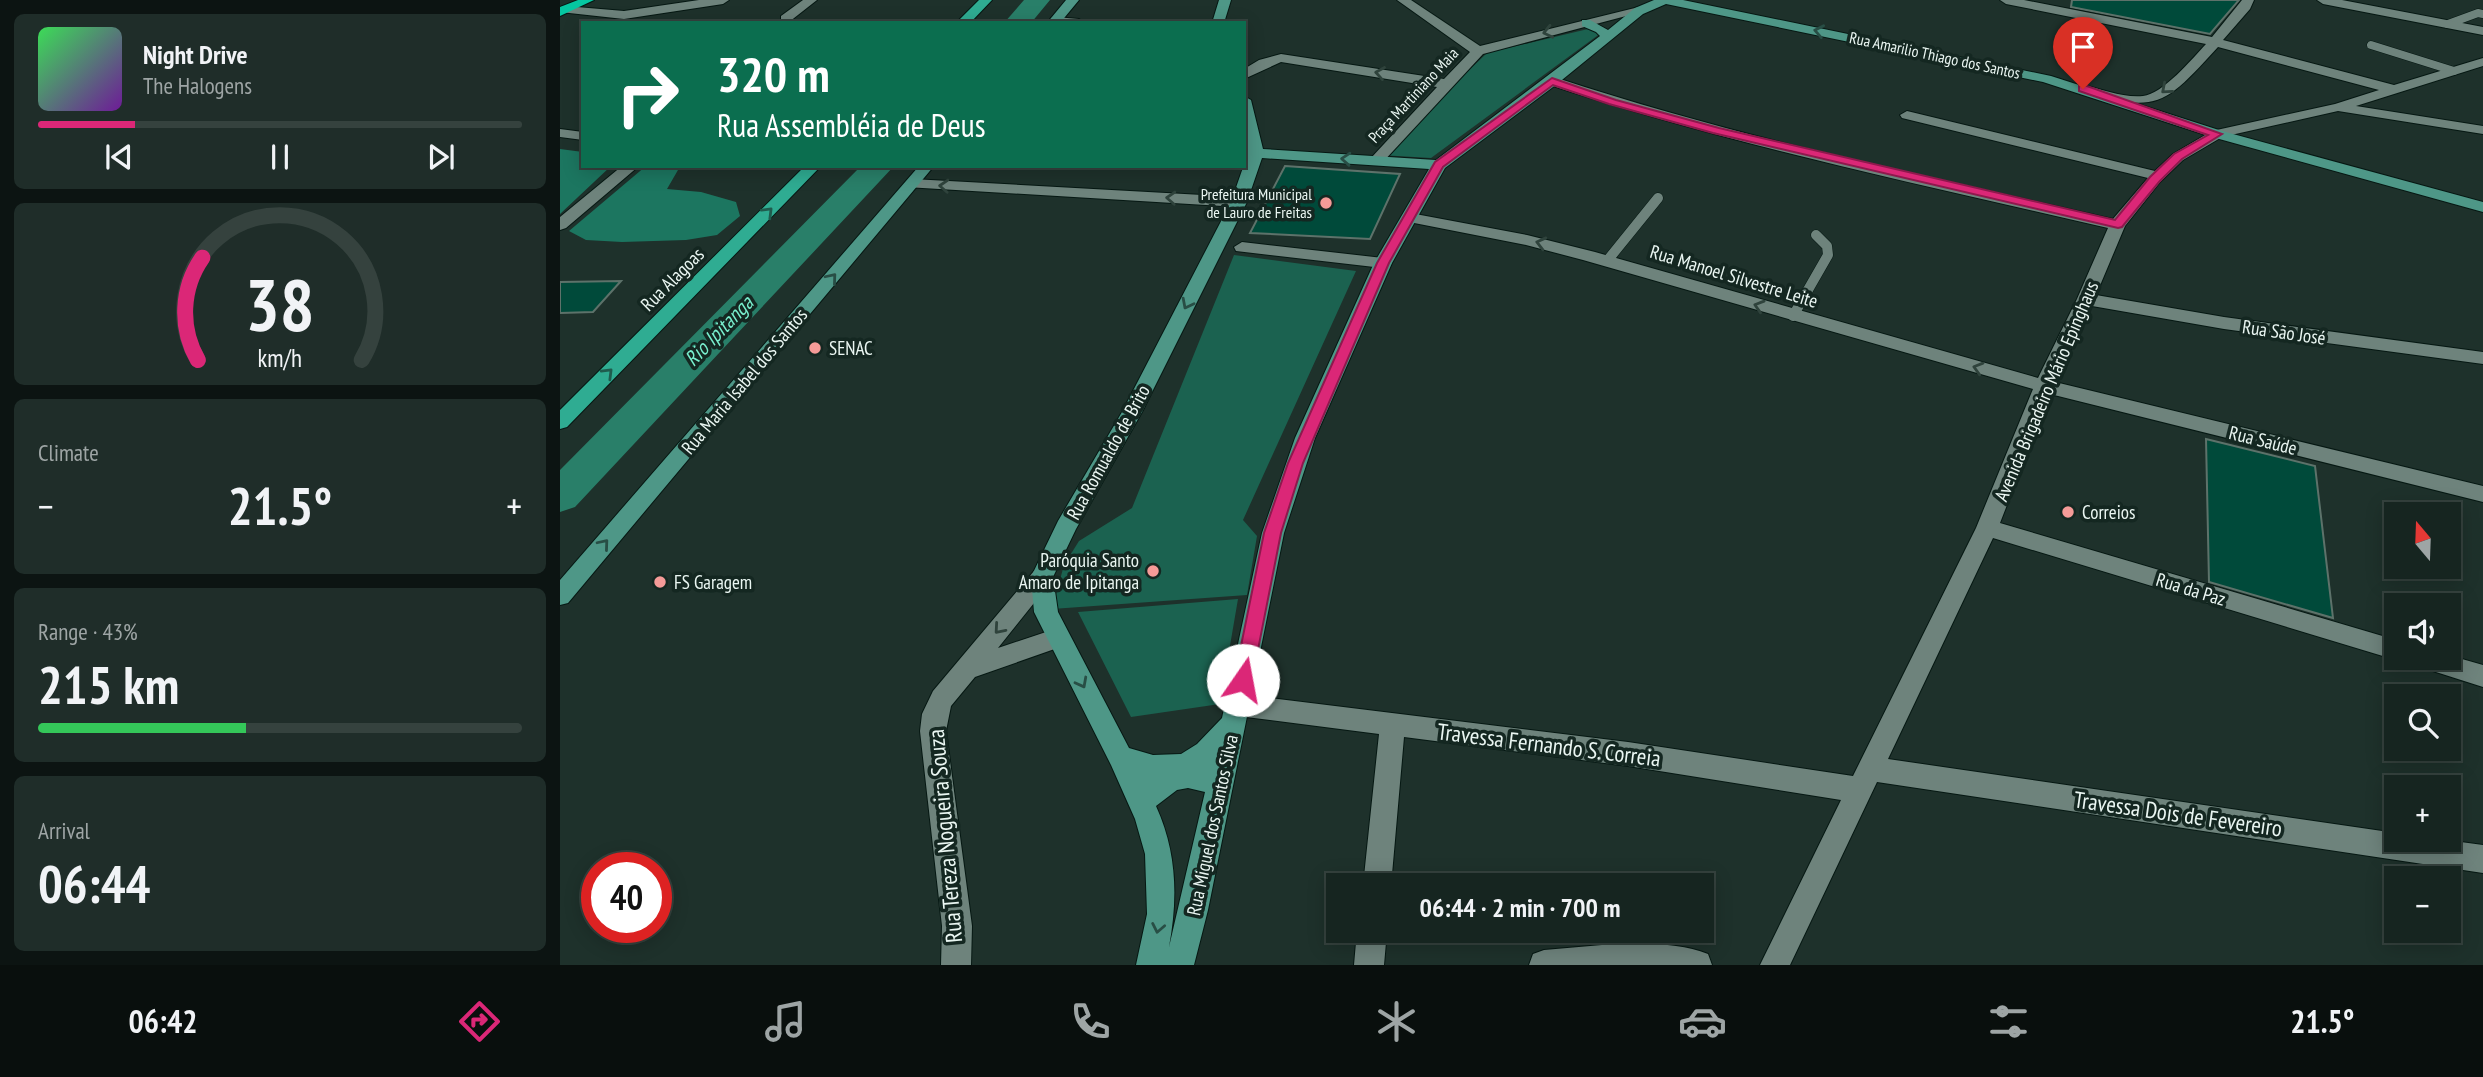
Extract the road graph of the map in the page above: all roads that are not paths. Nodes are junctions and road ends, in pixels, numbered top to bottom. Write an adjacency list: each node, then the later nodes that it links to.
1 (588, 0): 12 (highway)
2 (723, 0): 12 (street)
3 (811, 0): 15 (street)
4 (986, 0): 16 (main road)
5 (1073, 0): 17 (street)
6 (1225, 0): 18 (street)
7 (1403, 0): 25 (street)
8 (1664, 0): 13 (street, Rua Miguel dos Santos Silva); 31 (street, Rua Amarilio Thiago dos Santos, one-way to 8)
9 (2006, 0): 23 (street)
10 (2248, 0): 23 (street)
11 (2323, 0): 20 (street)
12 (562, 6)
13 (1639, 11): 19 (street, Praça Martiniano Maia); 22 (street, Rua Miguel dos Santos Silva)
14 (2483, 14): 20 (lane)
15 (785, 19)
16 (964, 21)
17 (1055, 21)
18 (1219, 21)
19 (1586, 23): 22 (street); 25 (street, Praça Martiniano Maia, one-way to 25)
20 (2448, 24): 21 (street)
21 (2483, 31)
22 (1607, 37): 29 (street, Rua Miguel dos Santos Silva)
23 (2215, 42): 31 (street, one-way to 31); 32 (street)
24 (2371, 45): 27 (lane)
25 (1478, 51): 30 (street, Praça Martiniano Maia)
26 (2483, 62): 27 (street, Avenida Brigadeiro Mário Epinghaus)
27 (2454, 71): 32 (street, Avenida Brigadeiro Mário Epinghaus)
28 (1246, 74): 30 (street, one-way to 28)
29 (1552, 81): 42 (street, Rua Miguel dos Santos Silva); 53 (street)
30 (1447, 84): 41 (street, Praça Martiniano Maia)
31 (2083, 89): 38 (street, Rua Amarilio Thiago dos Santos)
32 (2394, 89): 33 (street, Avenida Brigadeiro Mário Epinghaus)
33 (2339, 107): 36 (street); 38 (street, Avenida Brigadeiro Mário Epinghaus)
34 (1246, 109): 40 (street)
35 (1907, 115): 46 (street)
36 (2483, 130)
37 (560, 133): 39 (street)
38 (2217, 134): 46 (street, Avenida Brigadeiro Mário Epinghaus); 50 (street, Rua Amarilio Thiago dos Santos)
39 (581, 136)
40 (1256, 152): 41 (street, one-way to 40); 49 (street, Rua Romualdo de Brito)
41 (1376, 161): 42 (street)
42 (1439, 165): 51 (street, Rua Miguel dos Santos Silva)
43 (630, 168): 52 (street)
44 (812, 168): 62 (main road, Rua Alagoas, one-way to 44)
45 (926, 168): 47 (street, Rua Maria Isabel dos Santos)
46 (2158, 176): 53 (street, Avenida Brigadeiro Mário Epinghaus)
47 (912, 184): 49 (street, one-way to 47); 66 (street, Rua Maria Isabel dos Santos, one-way to 47)
48 (1658, 198): 56 (lane)
49 (1239, 202): 65 (street, Rua Romualdo de Brito, one-way to 65)
50 (2483, 206)
51 (1410, 218): 56 (street, Rua Manoel Silvestre Leite, one-way to 51); 57 (street, Rua Miguel dos Santos Silva)
52 (560, 225)
53 (2118, 225): 58 (street, Avenida Brigadeiro Mário Epinghaus)
54 (1816, 235): 59 (lane)
55 (1242, 247): 57 (street)
56 (1607, 261): 59 (street, Rua Manoel Silvestre Leite, one-way to 56)
57 (1383, 263): 72 (street, Rua Miguel dos Santos Silva)
58 (2086, 299): 60 (street, Rua São José); 61 (street, Avenida Brigadeiro Mário Epinghaus)
59 (1793, 316): 61 (street, Rua Manoel Silvestre Leite, one-way to 59)
60 (2483, 358)
61 (2044, 386): 63 (street, Rua Saúde); 64 (street, Avenida Brigadeiro Mário Epinghaus)
62 (560, 422)
63 (2483, 494)
64 (1987, 528): 68 (street, Rua da Paz); 75 (street, Avenida Brigadeiro Mário Epinghaus)
65 (1042, 577): 67 (street); 70 (street, Rua Tereza Nogueira Souza, one-way to 70)
66 (560, 596)
67 (1058, 638): 70 (street); 74 (street, one-way to 74)
68 (2384, 646)
69 (2461, 669): 71 (street)
70 (962, 671): 81 (street, Rua Tereza Nogueira Souza)
71 (2483, 676)
72 (1236, 712): 73 (street, Travessa Fernando S. Correia); 74 (street); 76 (street, Rua Miguel dos Santos Silva)
73 (1393, 724): 75 (street, Travessa Fernando S. Correia); 79 (street)
74 (1120, 757): 77 (street)
75 (1866, 779): 78 (street, Travessa Dois de Fevereiro); 87 (street, Avenida Brigadeiro Mário Epinghaus)
76 (1220, 786): 77 (street); 83 (street, Rua Miguel dos Santos Silva)
77 (1141, 803): 82 (street, one-way to 82)
78 (2483, 859)
79 (1378, 873)
80 (1371, 943): 84 (street)
81 (956, 965)
82 (1151, 965)
83 (1179, 965)
84 (1368, 965)
85 (1544, 965): 86 (street)
86 (1697, 965)
87 (1775, 965)

